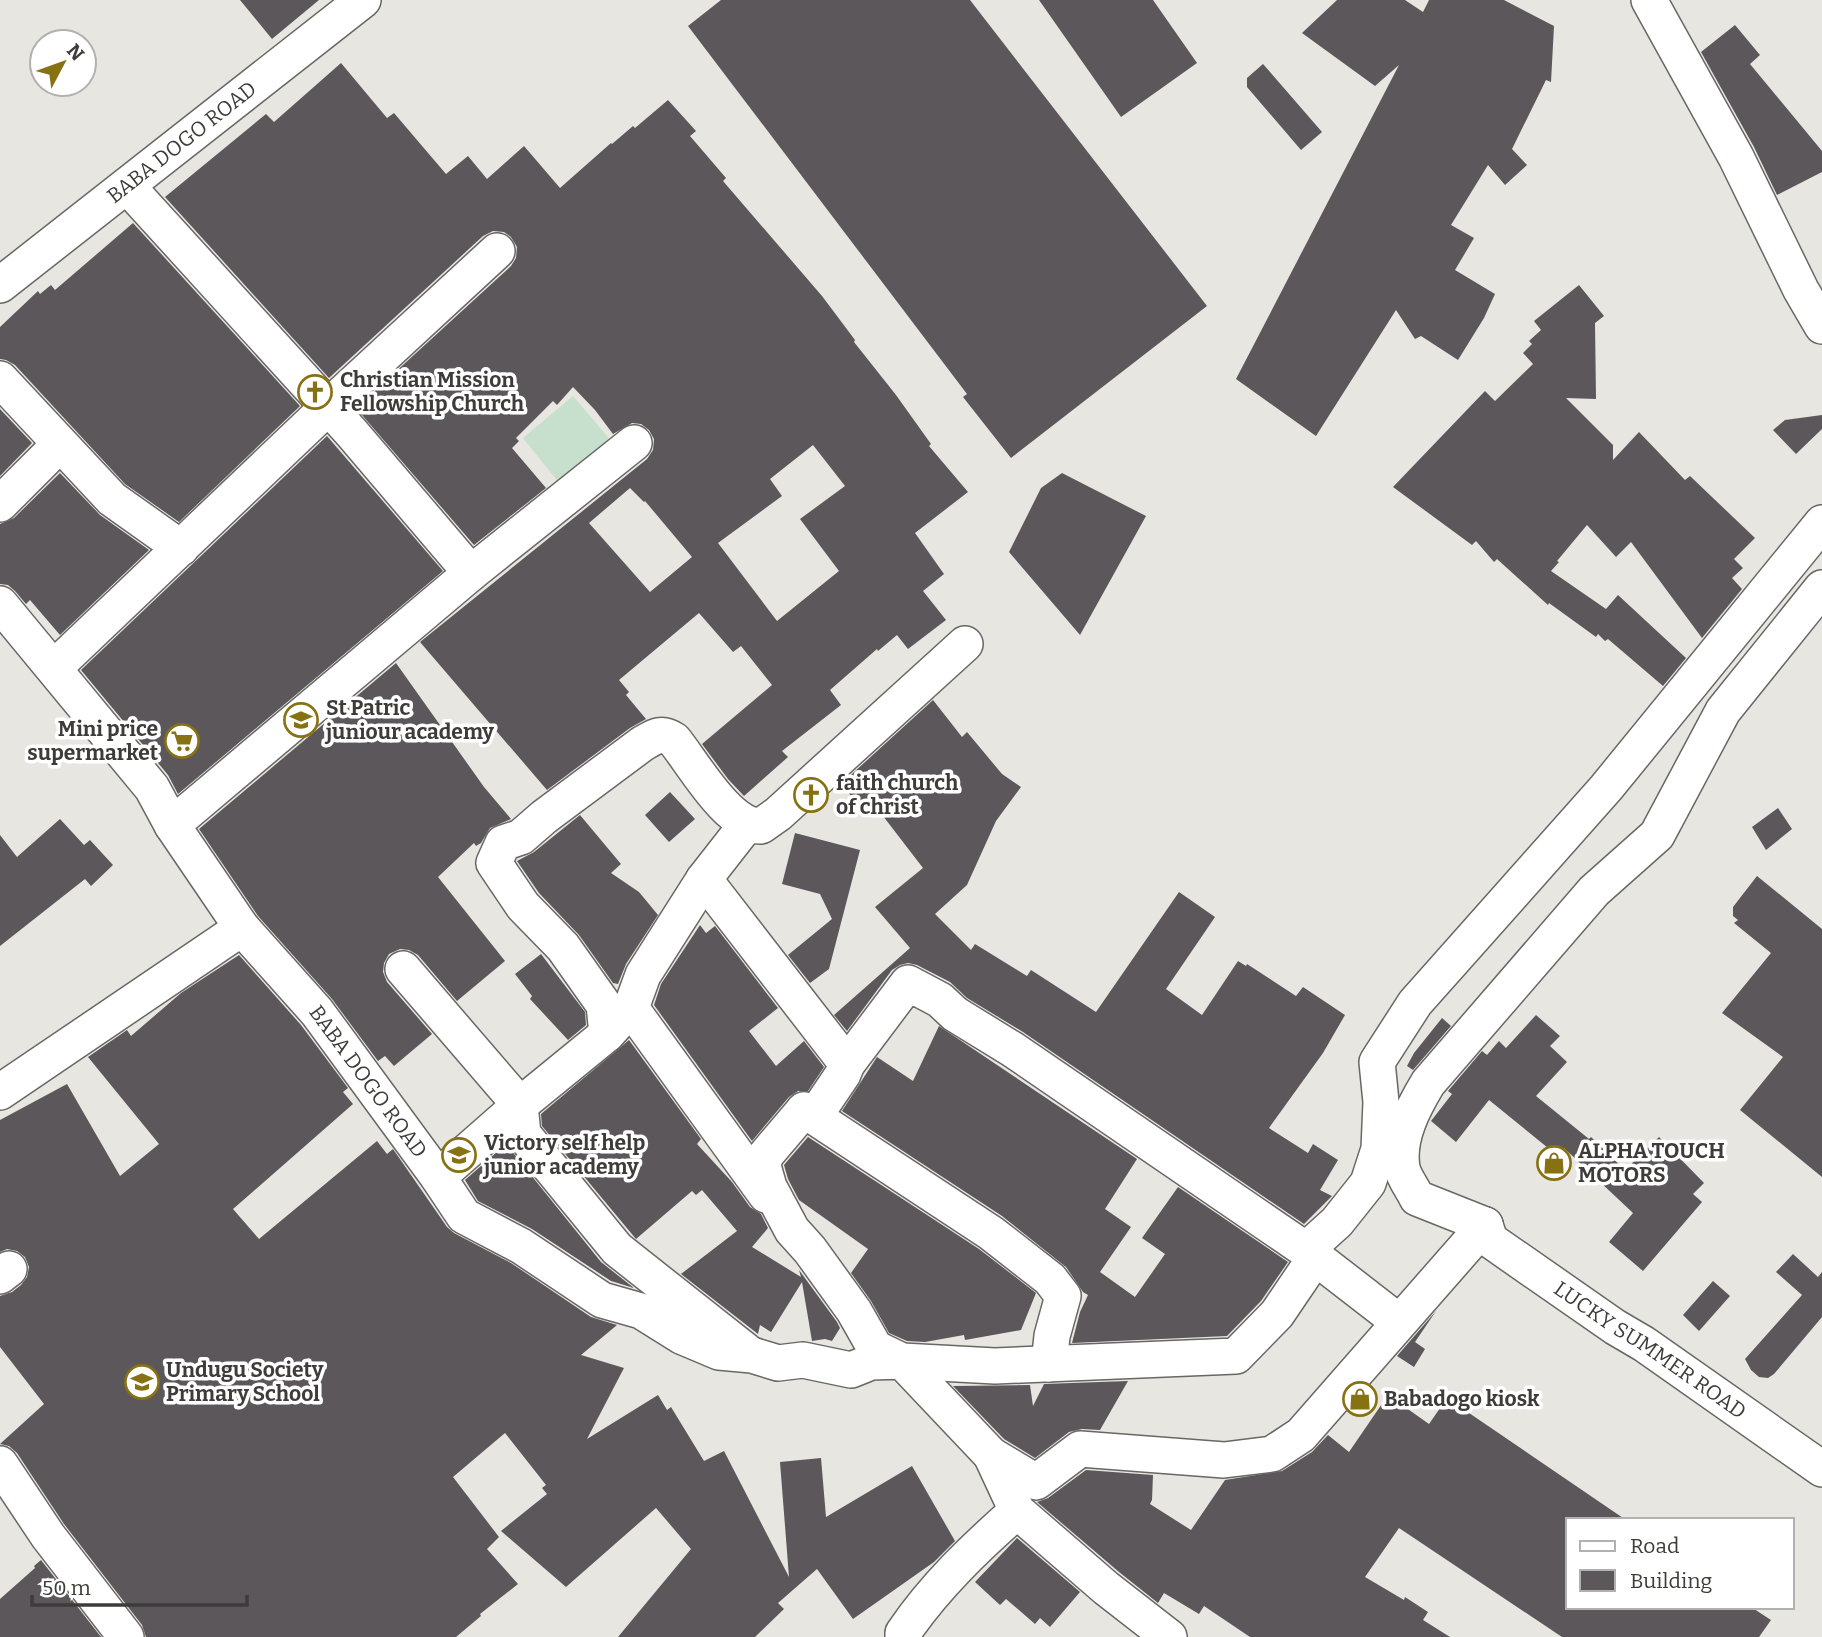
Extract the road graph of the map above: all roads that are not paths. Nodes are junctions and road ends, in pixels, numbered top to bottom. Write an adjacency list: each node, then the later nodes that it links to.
1 (363, 0): 3 (street, BABA DOGO ROAD)
2 (1649, 0): 6 (street)
3 (128, 187): 5 (street, BABA DOGO ROAD); 8 (street)
4 (497, 251): 8 (street)
5 (0, 285)
6 (1822, 326)
7 (0, 379): 10 (street)
8 (328, 407): 13 (street); 14 (street)
9 (635, 443): 14 (street)
10 (60, 444): 11 (street); 13 (street)
11 (0, 504)
12 (1822, 523): 33 (street, BABA DOGO ROAD)
13 (181, 548): 18 (street)
14 (471, 573): 20 (street)
15 (1822, 588): 31 (street)
16 (0, 604): 18 (street, BABA DOGO ROAD)
17 (965, 644): 19 (street)
18 (54, 668): 20 (street, BABA DOGO ROAD)
19 (747, 824): 21 (street); 25 (street)
20 (172, 825): 22 (street, BABA DOGO ROAD)
21 (704, 879): 24 (street); 26 (street)
22 (242, 928): 27 (street); 30 (street, BABA DOGO ROAD)
23 (403, 969): 28 (street)
24 (631, 1008): 25 (street); 32 (street)
25 (607, 1034): 28 (street)
26 (846, 1064): 29 (street); 33 (street)
27 (0, 1092)
28 (520, 1105): 30 (street); 35 (street)
29 (804, 1110): 32 (street); 37 (street)
30 (438, 1177): 35 (street, BABA DOGO ROAD)
31 (1485, 1225): 34 (street); 40 (street, LUCKY SUMMER ROAD)
32 (792, 1230): 36 (street)
33 (1310, 1254): 34 (street); 37 (street, BABA DOGO ROAD)
34 (1399, 1322): 38 (street)
35 (752, 1355): 36 (street, BABA DOGO ROAD)
36 (902, 1362): 37 (street, BABA DOGO ROAD); 38 (street)
37 (1049, 1364)
38 (991, 1455): 41 (street)
39 (0, 1464): 43 (street)
40 (1822, 1469)
41 (1017, 1511): 42 (street); 44 (street)
42 (903, 1635)
43 (127, 1637)
44 (1169, 1637)

